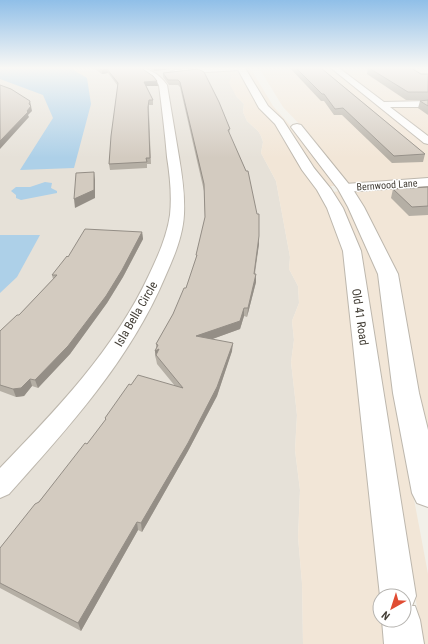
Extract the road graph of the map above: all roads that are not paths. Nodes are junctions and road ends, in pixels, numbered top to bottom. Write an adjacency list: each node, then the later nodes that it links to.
1 (166, 98): 10 (street, Isla Bella Circle)
2 (258, 98): 9 (street, Old 41 Road)
3 (374, 98): 5 (street)
4 (428, 104): 5 (street)
5 (383, 105): 7 (street)
6 (279, 107): 9 (street, Old 41 Road)
7 (428, 141)
8 (428, 182): 9 (street, Bernwood Lane)
9 (335, 189): 11 (street, Old 41 Road); 12 (street, Old 41 Road)
10 (0, 486)
11 (428, 493)
12 (397, 588)
13 (402, 628): 14 (street)
14 (404, 644)

